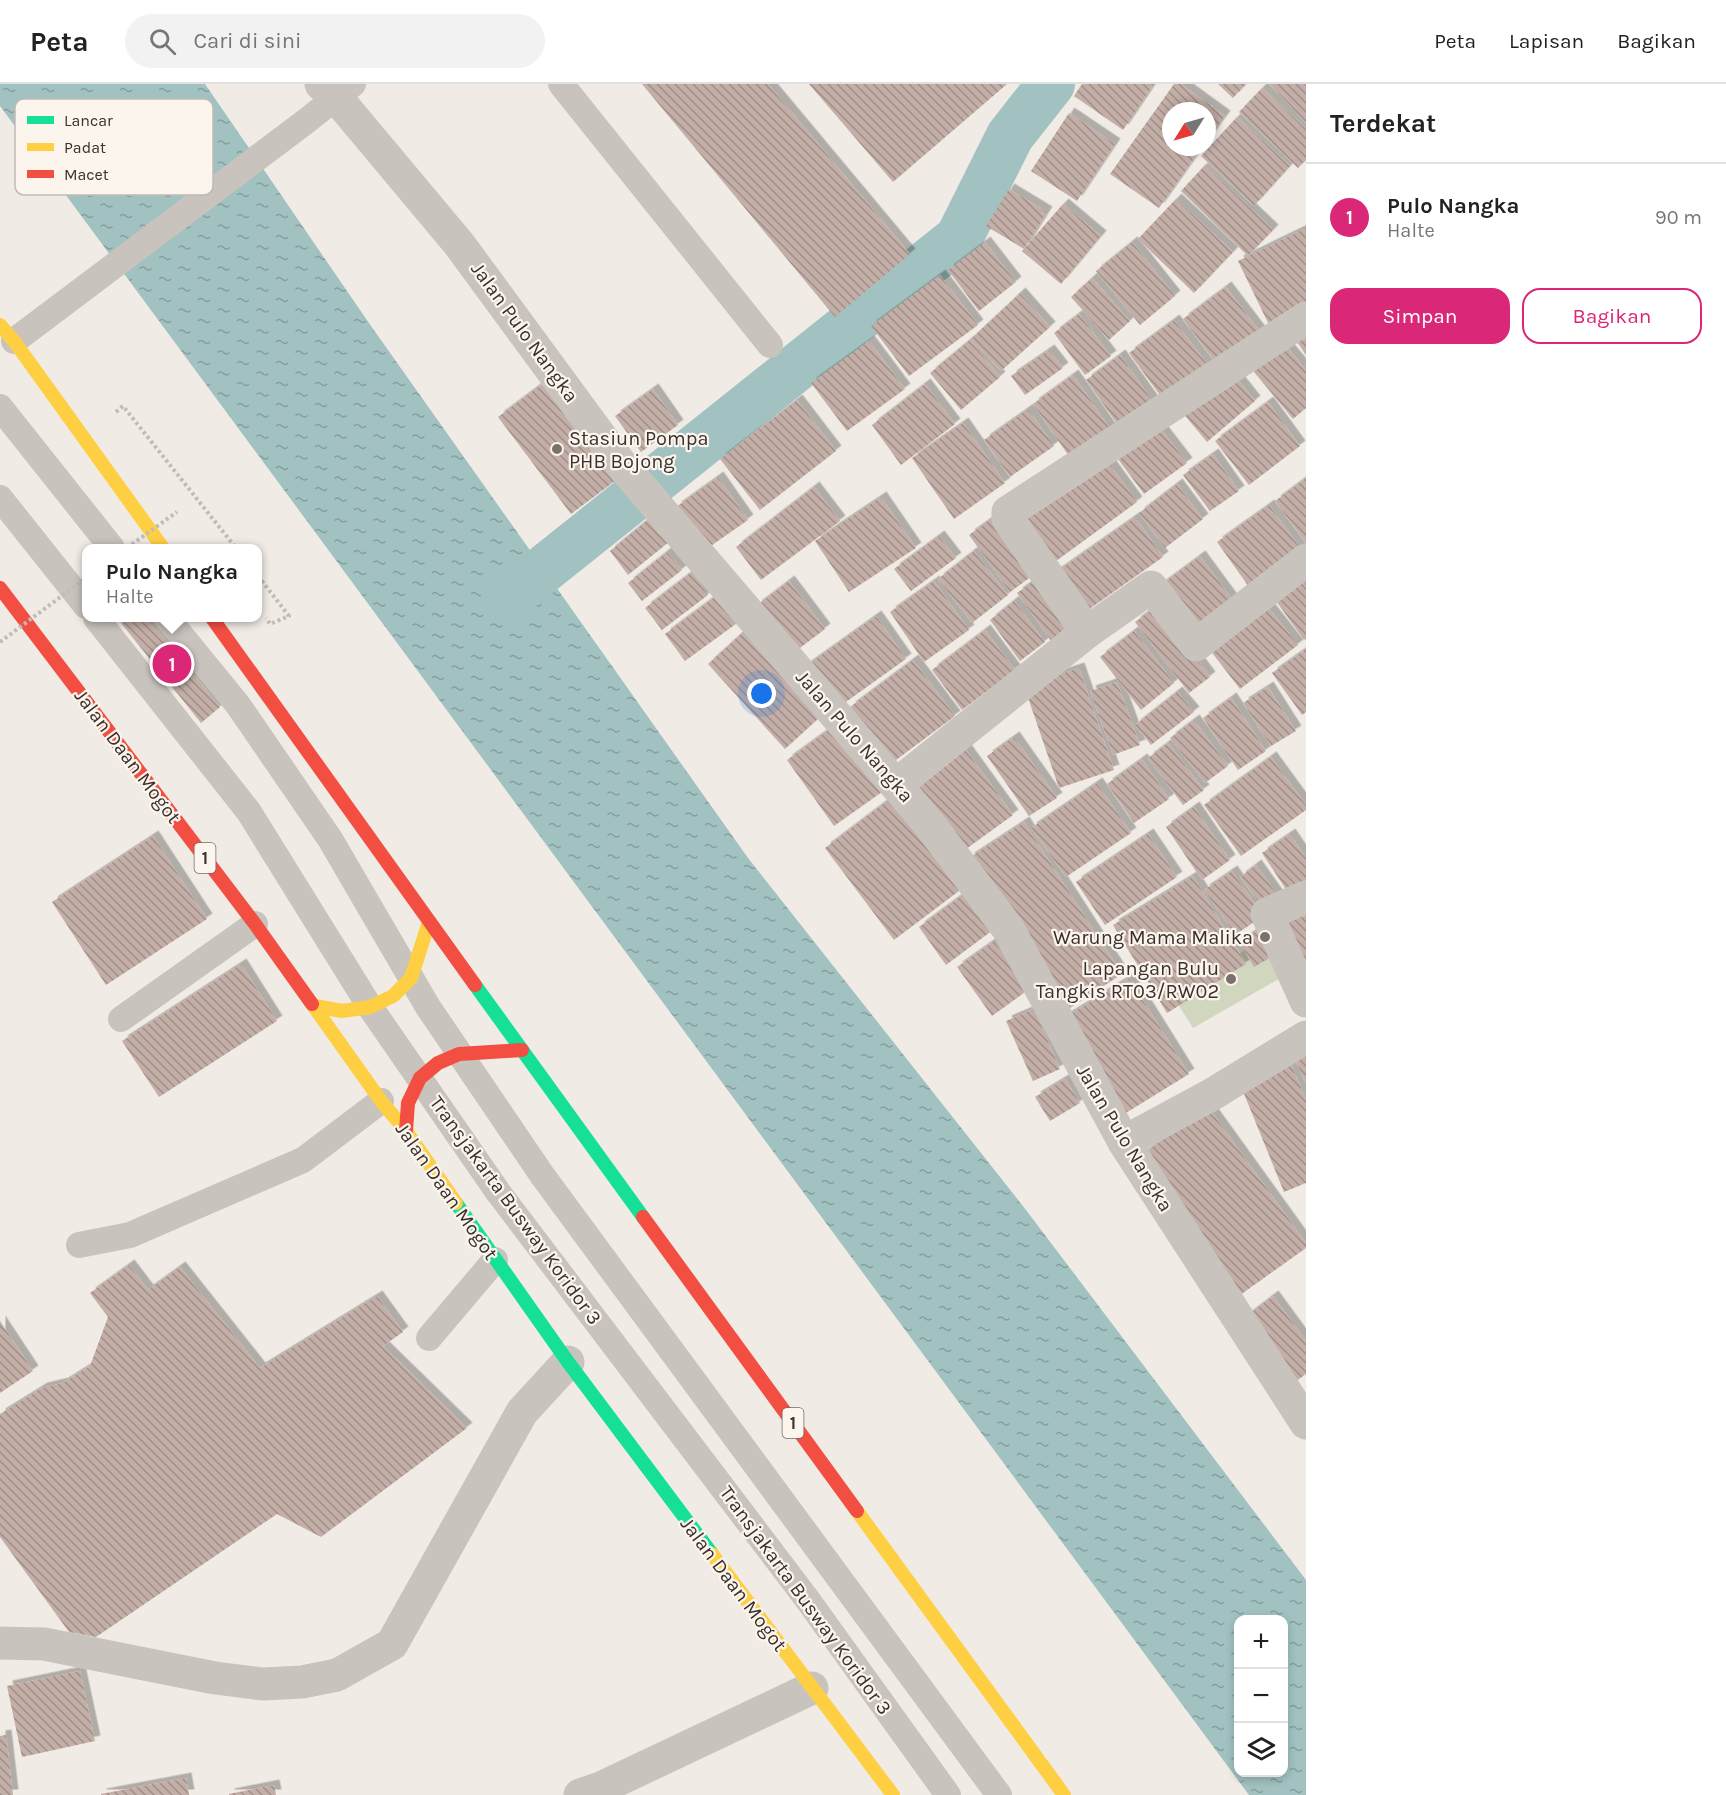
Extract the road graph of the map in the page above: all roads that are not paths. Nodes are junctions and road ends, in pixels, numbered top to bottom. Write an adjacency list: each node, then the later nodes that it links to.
1 (561, 84): 7 (lane)
2 (337, 88): 3 (lane); 19 (street, Jalan Pulo Nangka)
3 (213, 191)
4 (208, 195): 6 (lane)
5 (1306, 318): 18 (street)
6 (7, 333): 11 (highway)
7 (770, 345)
8 (0, 407): 10 (lane)
9 (0, 498): 14 (lane)
10 (108, 544)
11 (159, 544)
12 (1306, 560): 18 (street)
13 (0, 588): 22 (highway, Jalan Daan Mogot / 1)
14 (82, 600)
15 (99, 622): 26 (lane, Transjakarta Busway Koridor 3)
16 (170, 622): 23 (lane, Transjakarta Busway Koridor 3)
17 (215, 622): 21 (highway, 1)
18 (1088, 632): 19 (street)
19 (896, 785): 34 (street, Jalan Pulo Nangka)
20 (1306, 897): 24 (street)
21 (429, 922): 23 (highway); 29 (highway, 1)
22 (255, 924): 25 (highway, Jalan Daan Mogot / 1); 27 (lane)
23 (411, 978): 26 (highway); 30 (lane, Transjakarta Busway Koridor 3)
24 (1306, 1001)
25 (315, 1006): 26 (highway); 32 (highway, Jalan Daan Mogot / 1)
26 (370, 1007): 31 (lane, Transjakarta Busway Koridor 3)
27 (121, 1019)
28 (1306, 1037): 34 (street)
29 (522, 1050): 30 (highway); 47 (highway, 1)
30 (459, 1054): 31 (highway); 46 (lane, Transjakarta Busway Koridor 3)
31 (420, 1078): 33 (highway); 45 (lane, Transjakarta Busway Koridor 3)
32 (381, 1101): 33 (highway, Jalan Daan Mogot / 1); 35 (lane)
33 (406, 1131): 36 (highway, Jalan Daan Mogot / 1)
34 (1124, 1142): 39 (street, Jalan Pulo Nangka)
35 (79, 1245)
36 (495, 1260): 37 (lane); 38 (highway, Jalan Daan Mogot / 1)
37 (429, 1338)
38 (568, 1362): 41 (street); 42 (highway, Jalan Daan Mogot / 1)
39 (1297, 1390): 40 (street, Jalan Pulo Nangka)
40 (1306, 1423)
41 (0, 1643)
42 (812, 1688): 43 (street); 44 (highway, Jalan Daan Mogot / 1)
43 (580, 1795)
44 (893, 1795)
45 (948, 1795)
46 (999, 1795)
47 (1064, 1795)

